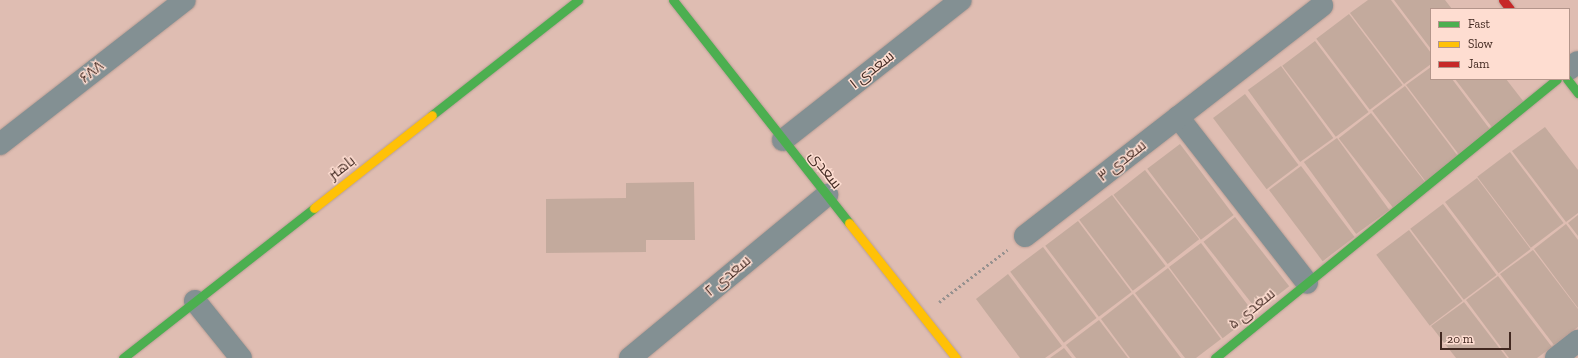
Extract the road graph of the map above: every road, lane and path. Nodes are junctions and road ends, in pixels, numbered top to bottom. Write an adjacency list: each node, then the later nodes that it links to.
1 (185, 0): 15 (street, ۶۸۸)
2 (578, 0): 19 (street, باهنر)
3 (673, 0): 14 (street, سعدی)
4 (961, 0): 14 (street, سعدی ۱)
5 (1503, 0): 7 (street)
6 (1322, 6): 13 (street, سعدی ۳)
7 (1509, 8)
8 (1578, 62): 9 (street)
9 (1570, 68)
10 (1556, 80): 18 (street, سعدی ۵)
11 (1568, 80): 12 (street)
12 (1578, 93)
13 (1178, 118): 17 (street, سعدی ۳); 18 (street)
14 (783, 140): 16 (street, سعدی)
15 (0, 144)
16 (827, 195): 20 (street, سعدی); 24 (street, سعدی ۲)
17 (1025, 236): 20 (path)
18 (1307, 283): 26 (street, سعدی ۵)
19 (195, 301): 22 (street, باهنر); 23 (street)
20 (922, 315): 25 (street, سعدی)
21 (1578, 341): 27 (street)
22 (122, 358)
23 (241, 358)
24 (630, 358)
25 (956, 358)
26 (1215, 358)
27 (1556, 358)

